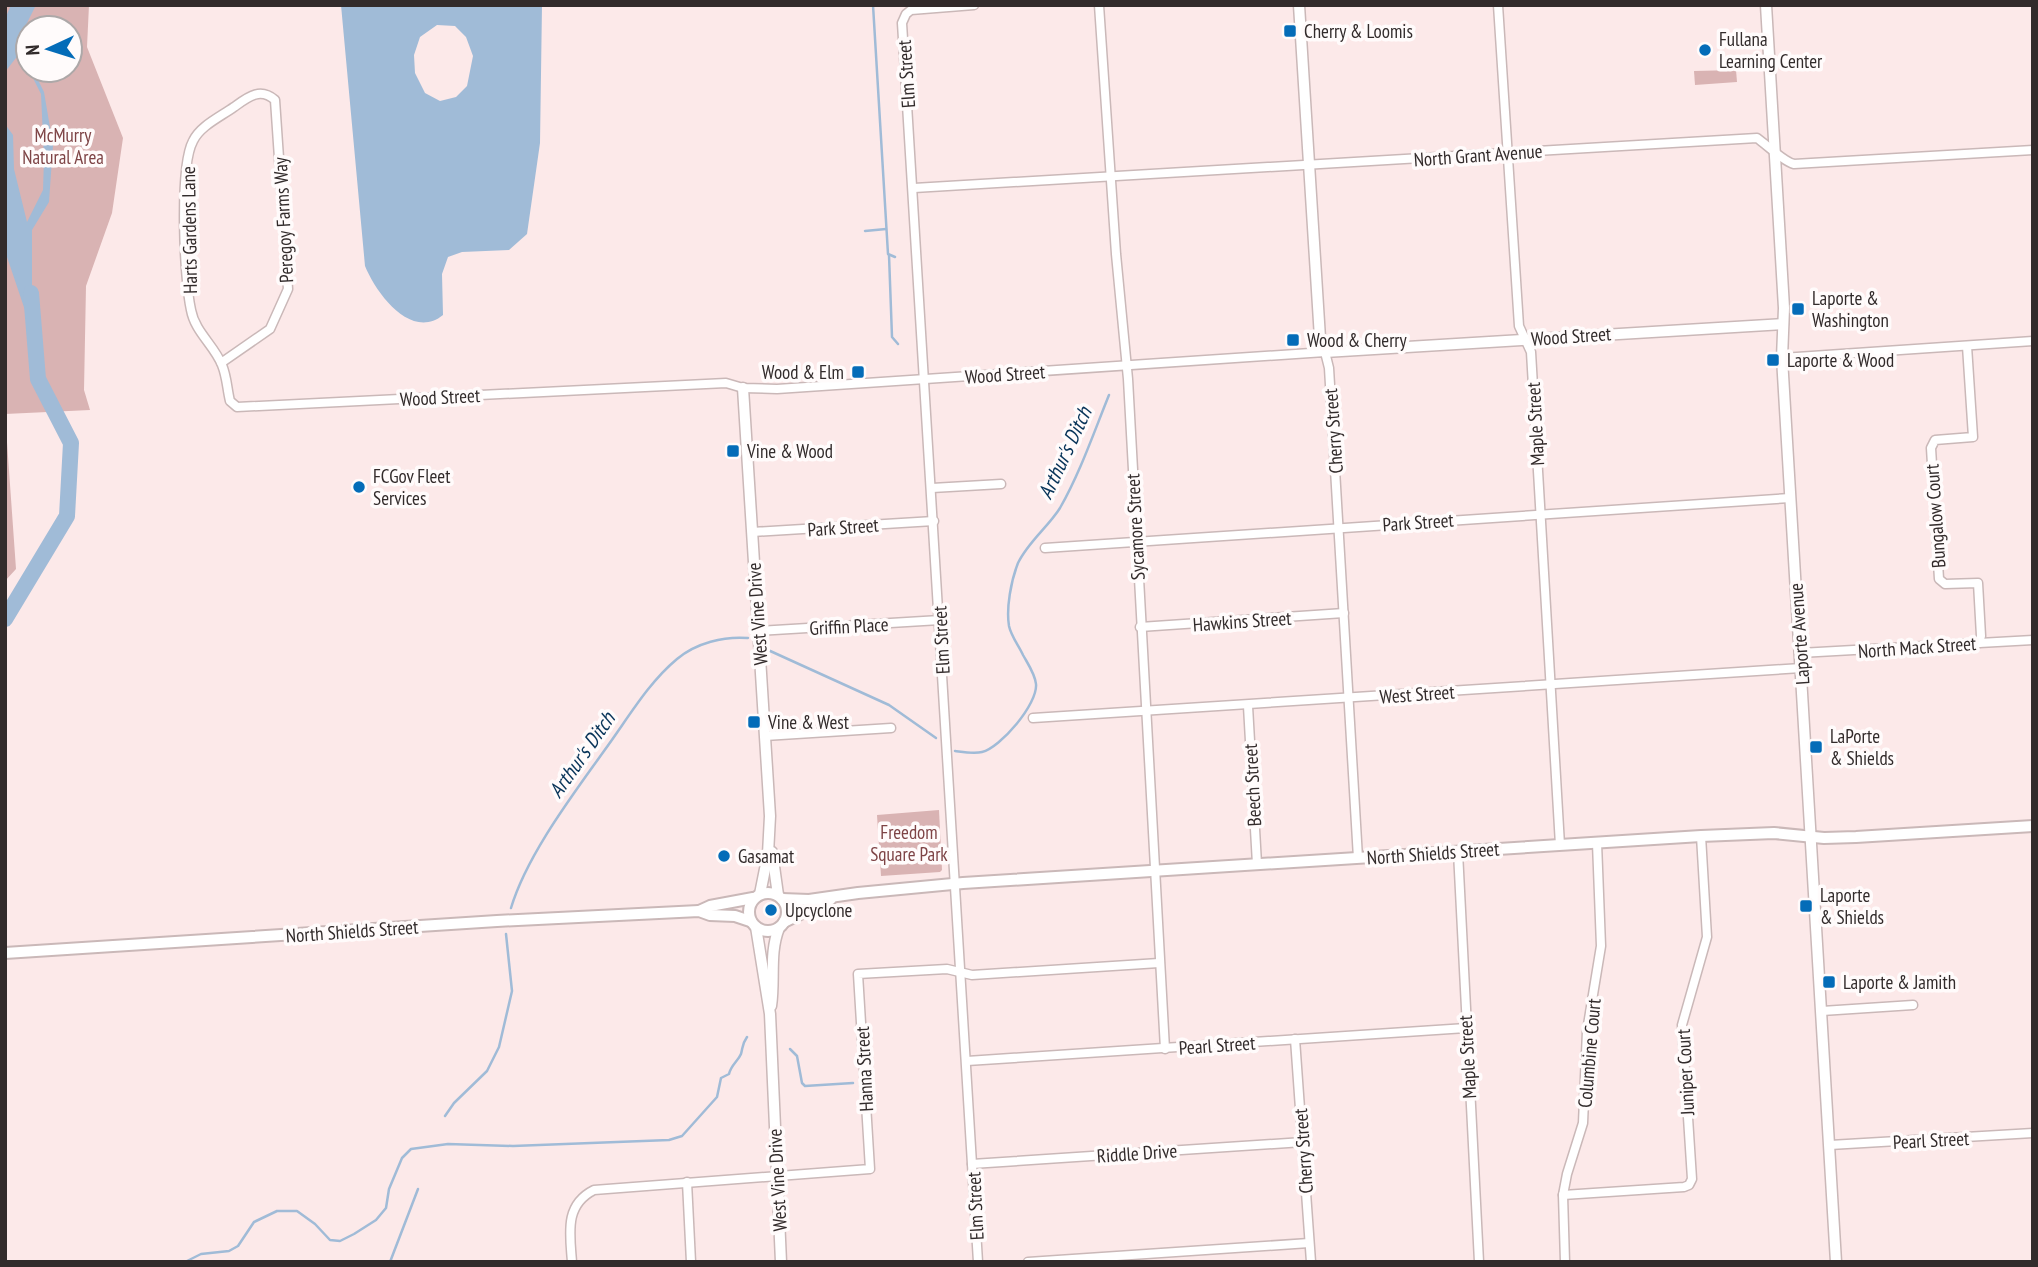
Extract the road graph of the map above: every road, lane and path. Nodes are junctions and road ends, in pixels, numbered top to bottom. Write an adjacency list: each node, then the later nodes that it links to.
1 (974, 5): 12 (street, Elm Street)
2 (1099, 5): 11 (street, Sycamore Street)
3 (1299, 5): 10 (street, Cherry Street)
4 (1498, 5): 9 (street, Maple Street)
5 (1766, 5): 7 (street, Laporte Avenue)
6 (268, 94): 19 (street, Peregoy Farms Way); 19 (street, Harts Gardens Lane)
7 (1775, 150): 8 (street, North Grant Avenue); 9 (street, North Grant Avenue); 13 (street, Laporte Avenue)
8 (2033, 150)
9 (1507, 153): 10 (street, North Grant Avenue); 14 (street, Maple Street)
10 (1309, 165): 11 (street, North Grant Avenue); 17 (street, Cherry Street)
11 (1111, 177): 12 (street, North Grant Avenue); 20 (street, Sycamore Street)
12 (914, 188): 21 (street, Elm Street)
13 (1783, 324): 14 (street, Wood Street); 18 (street, Laporte Avenue)
14 (1526, 339): 17 (street, Wood Street); 27 (street, Maple Street)
15 (2033, 341): 16 (street)
16 (1967, 346): 18 (street); 38 (street, Bungalow Court)
17 (1325, 352): 20 (street, Wood Street); 29 (street, Cherry Street)
18 (1782, 358): 26 (street, Laporte Avenue)
19 (221, 363): 23 (street, Harts Gardens Lane)
20 (1127, 366): 21 (street, Wood Street); 31 (street, Sycamore Street)
21 (925, 379): 22 (street, Wood Street); 25 (street, Elm Street)
22 (743, 388): 23 (street, Wood Street); 30 (street, West Vine Drive)
23 (230, 401)
24 (1001, 484): 25 (street)
25 (932, 488): 28 (street, Elm Street)
26 (1790, 498): 27 (street, Park Street); 39 (street, Laporte Avenue)
27 (1540, 514): 29 (street, Park Street); 41 (street, Maple Street)
28 (934, 521): 30 (street, Park Street); 34 (street, Elm Street)
29 (1339, 528): 31 (street, Park Street); 33 (street, Cherry Street)
30 (752, 532): 36 (street, West Vine Drive)
31 (1136, 542): 32 (street, Park Street); 35 (street, Sycamore Street)
32 (1045, 548)
33 (1344, 613): 35 (street, Hawkins Street); 42 (street, Cherry Street)
34 (940, 620): 36 (street, Griffin Place); 58 (street, Elm Street)
35 (1140, 627): 44 (street, Sycamore Street)
36 (758, 631): 47 (street, West Vine Drive)
37 (2033, 639): 38 (street, North Mack Street)
38 (1979, 643): 39 (street, North Mack Street)
39 (1800, 653): 40 (street, Laporte Avenue)
40 (1801, 668): 41 (street, West Street); 50 (street, Laporte Avenue)
41 (1551, 684): 42 (street, West Street); 53 (street, Maple Street)
42 (1348, 699): 43 (street, West Street); 55 (street, Cherry Street)
43 (1248, 706): 44 (street, West Street); 56 (street, Beech Street)
44 (1145, 712): 45 (street, West Street); 57 (street, Sycamore Street)
45 (1033, 718)
46 (891, 728): 47 (street)
47 (765, 736): 51 (street, West Vine Drive)
48 (2033, 826): 50 (main road, North Shields Street)
49 (1701, 836): 50 (main road, North Shields Street); 52 (main road, North Shields Street); 81 (street, Juniper Court)
50 (1811, 836): 69 (street, Laporte Avenue)
51 (770, 841): 59 (street, West Vine Drive); 60 (street, West Vine Drive)
52 (1597, 843): 53 (main road, North Shields Street); 81 (street, Columbine Court)
53 (1560, 845): 54 (main road, North Shields Street)
54 (1458, 852): 55 (main road, North Shields Street); 71 (street, Maple Street)
55 (1358, 858): 56 (main road, North Shields Street)
56 (1257, 864): 57 (main road, North Shields Street)
57 (1154, 870): 58 (main road, North Shields Street); 66 (street, Sycamore Street)
58 (953, 883): 61 (main road, North Shields Street); 67 (street, Elm Street)
59 (757, 896): 60 (main road); 62 (main road, North Shields Street); 63 (main road)
60 (780, 897): 61 (main road, North Shields Street); 64 (main road)
61 (833, 897): 64 (main road, North Shields Street)
62 (699, 911): 63 (main road, North Shields Street); 65 (main road, North Shields Street)
63 (753, 924): 64 (main road); 70 (street, West Vine Drive)
64 (781, 925): 70 (street, West Vine Drive)
65 (5, 953)
66 (1159, 963): 67 (street, Hanna Street); 73 (street, Sycamore Street)
67 (961, 972): 74 (street, Elm Street); 79 (street, Hanna Street)
68 (1913, 1005): 69 (street)
69 (1822, 1011): 77 (street, Laporte Avenue)
70 (770, 1014): 79 (street, West Vine Drive)
71 (1466, 1028): 72 (street, Pearl Street); 89 (street, Maple Street)
72 (1295, 1039): 73 (street, Pearl Street); 76 (street, Cherry Street)
73 (1165, 1049): 74 (street, Pearl Street)
74 (967, 1061): 78 (street, Elm Street)
75 (2033, 1133): 77 (street, Pearl Street)
76 (1303, 1142): 78 (street, Riddle Drive); 82 (street, Cherry Street)
77 (1830, 1145): 91 (street, Laporte Avenue)
78 (972, 1164): 86 (street, Elm Street)
79 (777, 1176): 80 (street, Hanna Street); 85 (street, West Vine Drive)
80 (687, 1182): 83 (street, Hanna Street); 84 (street)
81 (1563, 1195): 90 (street, Columbine Court)
82 (1309, 1243): 87 (street); 88 (street, Cherry Street)
83 (572, 1262)
84 (691, 1262)
85 (781, 1262)
86 (978, 1262)
87 (1028, 1262)
88 (1311, 1262)
89 (1479, 1262)
90 (1565, 1262)
91 (1836, 1262)

